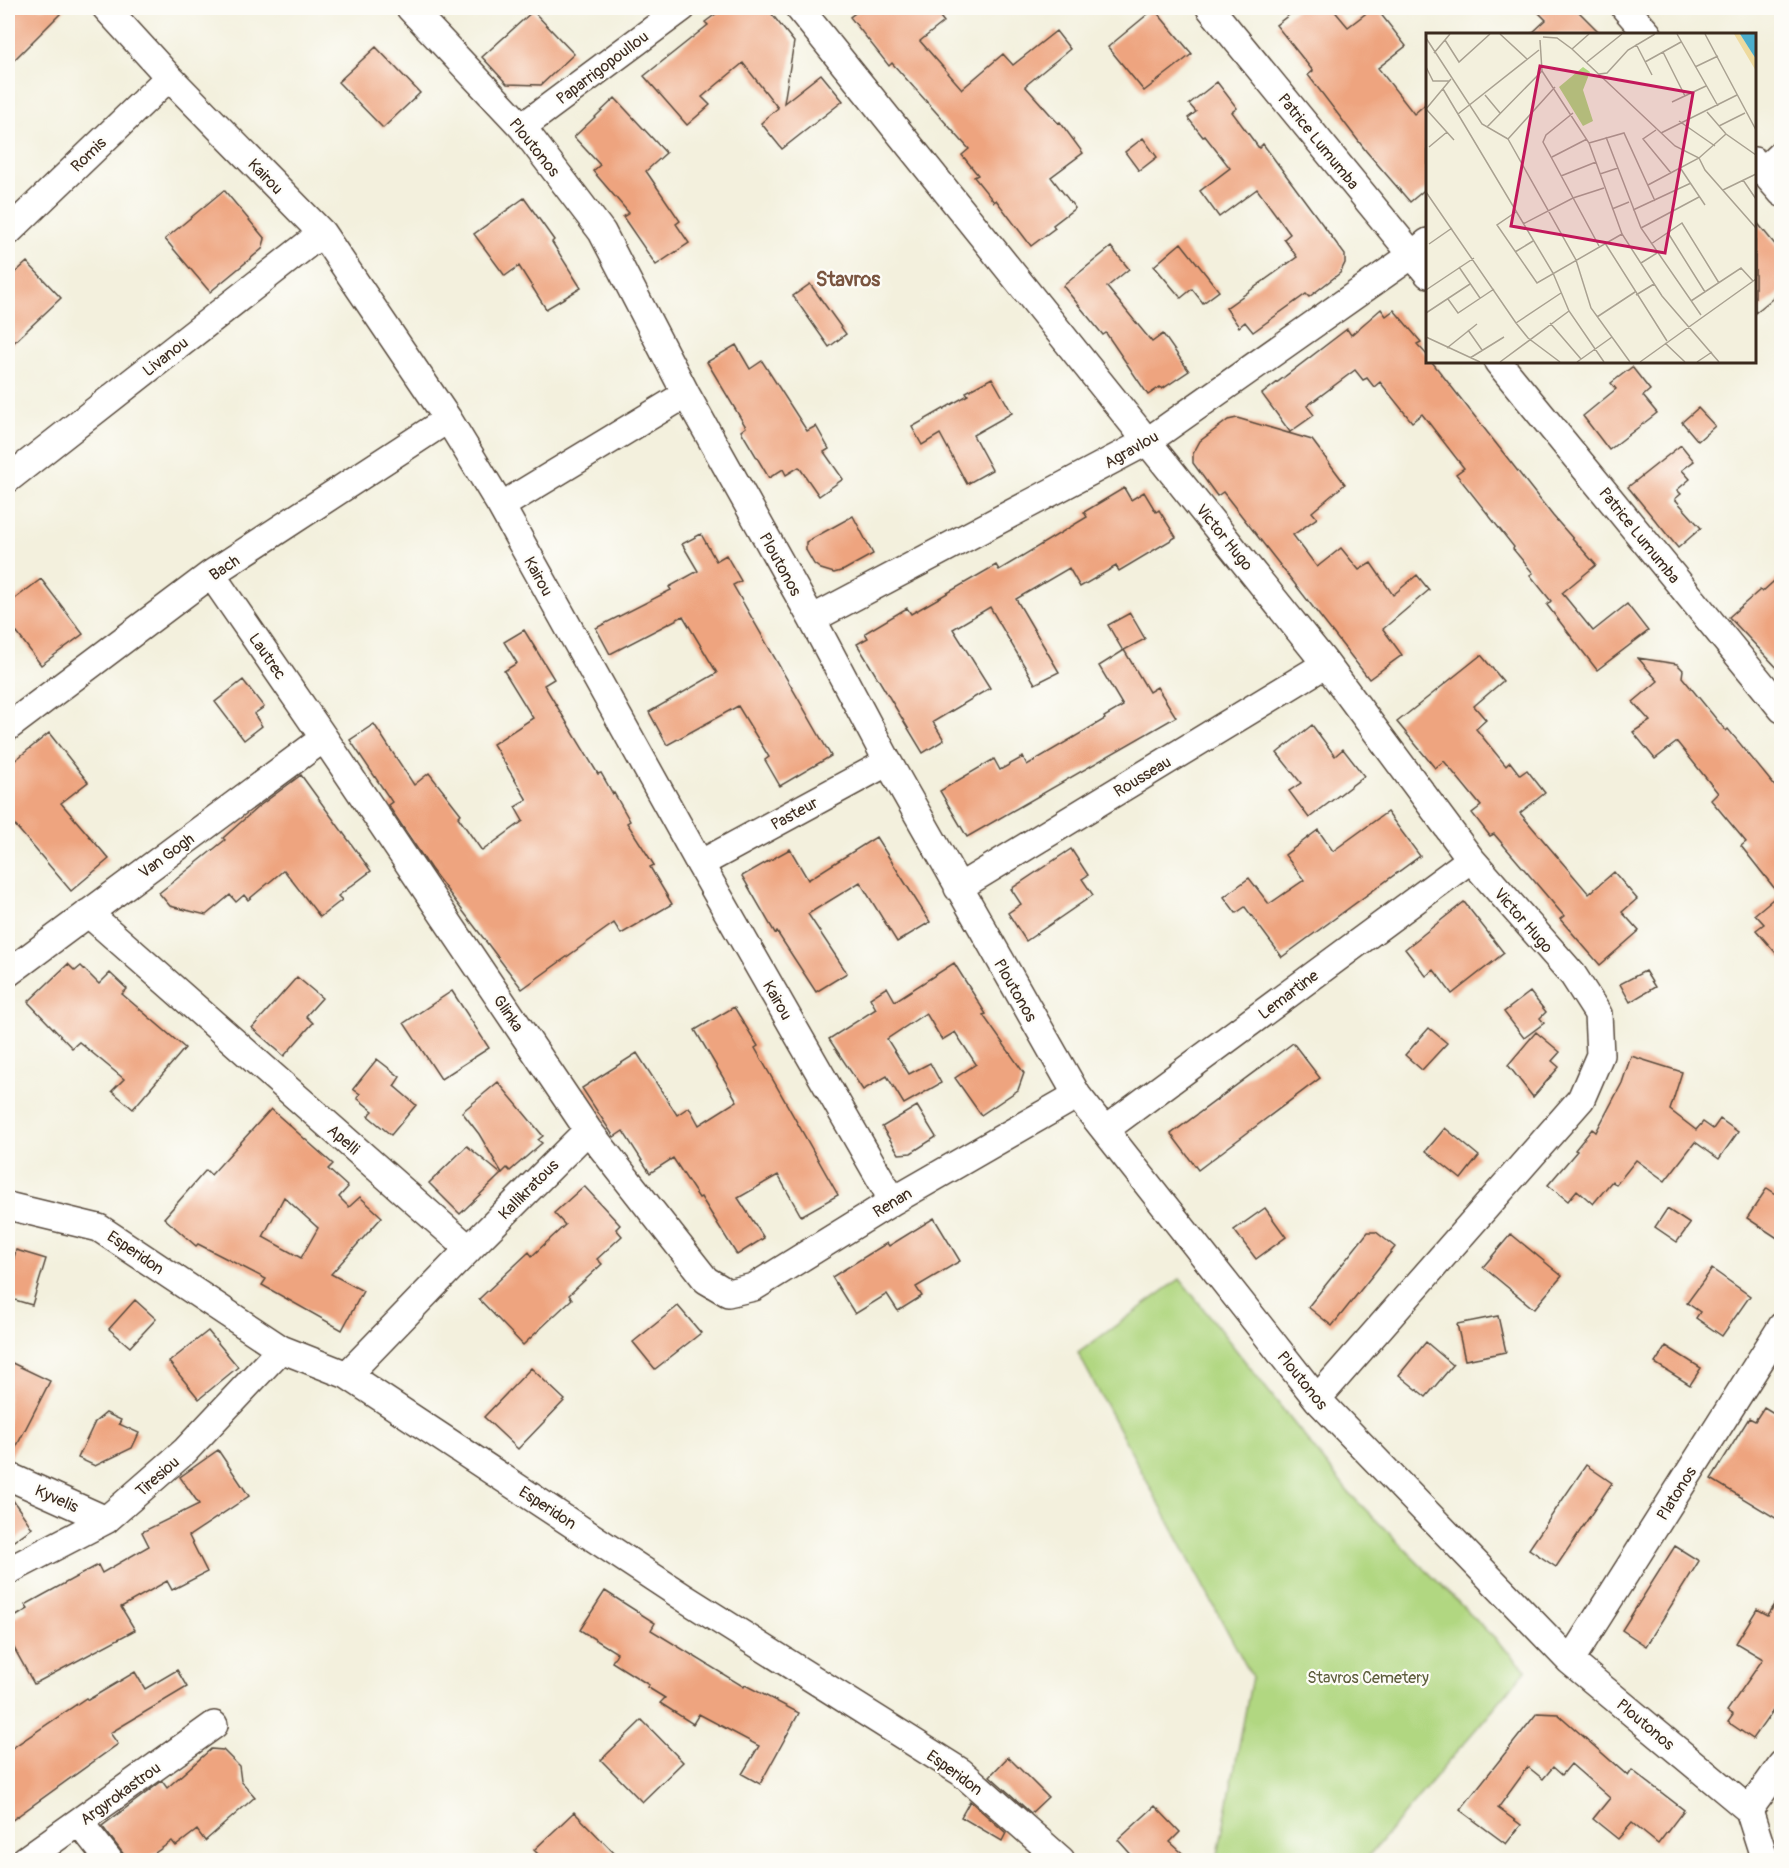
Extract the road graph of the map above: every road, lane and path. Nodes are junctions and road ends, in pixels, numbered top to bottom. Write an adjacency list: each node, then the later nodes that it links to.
1 (106, 8): 8 (street, Kairou)
2 (410, 8): 9 (street, Ploutonos)
3 (682, 8): 9 (street, Paparrigopoullou)
4 (799, 8): 18 (street, Victor Hugo)
5 (1210, 8): 14 (street, Patrice Lumumba)
6 (1625, 8): 7 (street)
7 (1647, 33)
8 (169, 77): 12 (street, Romis); 13 (street, Kairou)
9 (522, 127): 16 (street, Ploutonos)
10 (1766, 162): 11 (street)
11 (1782, 193)
12 (8, 231)
13 (322, 233): 17 (street, Kairou); 19 (street, Livanou)
14 (1422, 257): 18 (street, Agravlou)
15 (1499, 363): 24 (street, Patrice Lumumba)
16 (686, 394): 20 (street); 22 (street, Ploutonos)
17 (448, 419): 20 (street, Kairou); 21 (street, Bach)
18 (1148, 441): 22 (street, Agravlou); 23 (street, Victor Hugo)
19 (8, 479)
20 (501, 506): 29 (street, Kairou)
21 (211, 574): 25 (street, Bach); 26 (street, Lautrec)
22 (812, 619): 27 (street, Ploutonos)
23 (1326, 664): 28 (street, Victor Hugo); 30 (street, Rousseau)
24 (1782, 709)
25 (8, 727)
26 (324, 738): 31 (street, Van Gogh); 34 (street, Glinka)
27 (888, 762): 29 (street, Pasteur); 30 (street, Ploutonos)
28 (1471, 859): 35 (street, Lemartine); 43 (street, Victor Hugo)
29 (700, 864): 36 (street, Kairou)
30 (958, 888): 33 (street, Ploutonos)
31 (88, 913): 32 (street, Van Gogh); 38 (street, Apelli)
32 (8, 973)
33 (1077, 1095): 35 (street, Ploutonos); 36 (street, Renan)
34 (588, 1130): 38 (street, Kallikratous); 39 (street, Glinka)
35 (1106, 1130): 43 (street, Ploutonos)
36 (893, 1201): 39 (street, Renan)
37 (8, 1206): 41 (street, Esperidon)
38 (469, 1249): 42 (street)
39 (706, 1280)
40 (1782, 1326): 47 (street, Platonos)
41 (281, 1349): 42 (street, Esperidon); 45 (street, Tiresiou)
42 (346, 1375): 54 (street, Esperidon)
43 (1317, 1399): 47 (street, Ploutonos)
44 (8, 1476): 45 (street, Kyvelis)
45 (106, 1520): 46 (street, Tiresiou)
46 (8, 1571)
47 (1570, 1661): 50 (street, Ploutonos)
48 (214, 1725): 51 (street, Argyrokastrou)
49 (1782, 1764): 50 (street)
50 (1749, 1810): 55 (street)
51 (79, 1822): 52 (street, Argyrokastrou); 53 (street)
52 (25, 1860)
53 (109, 1860)
54 (1061, 1860)
55 (1765, 1860)

